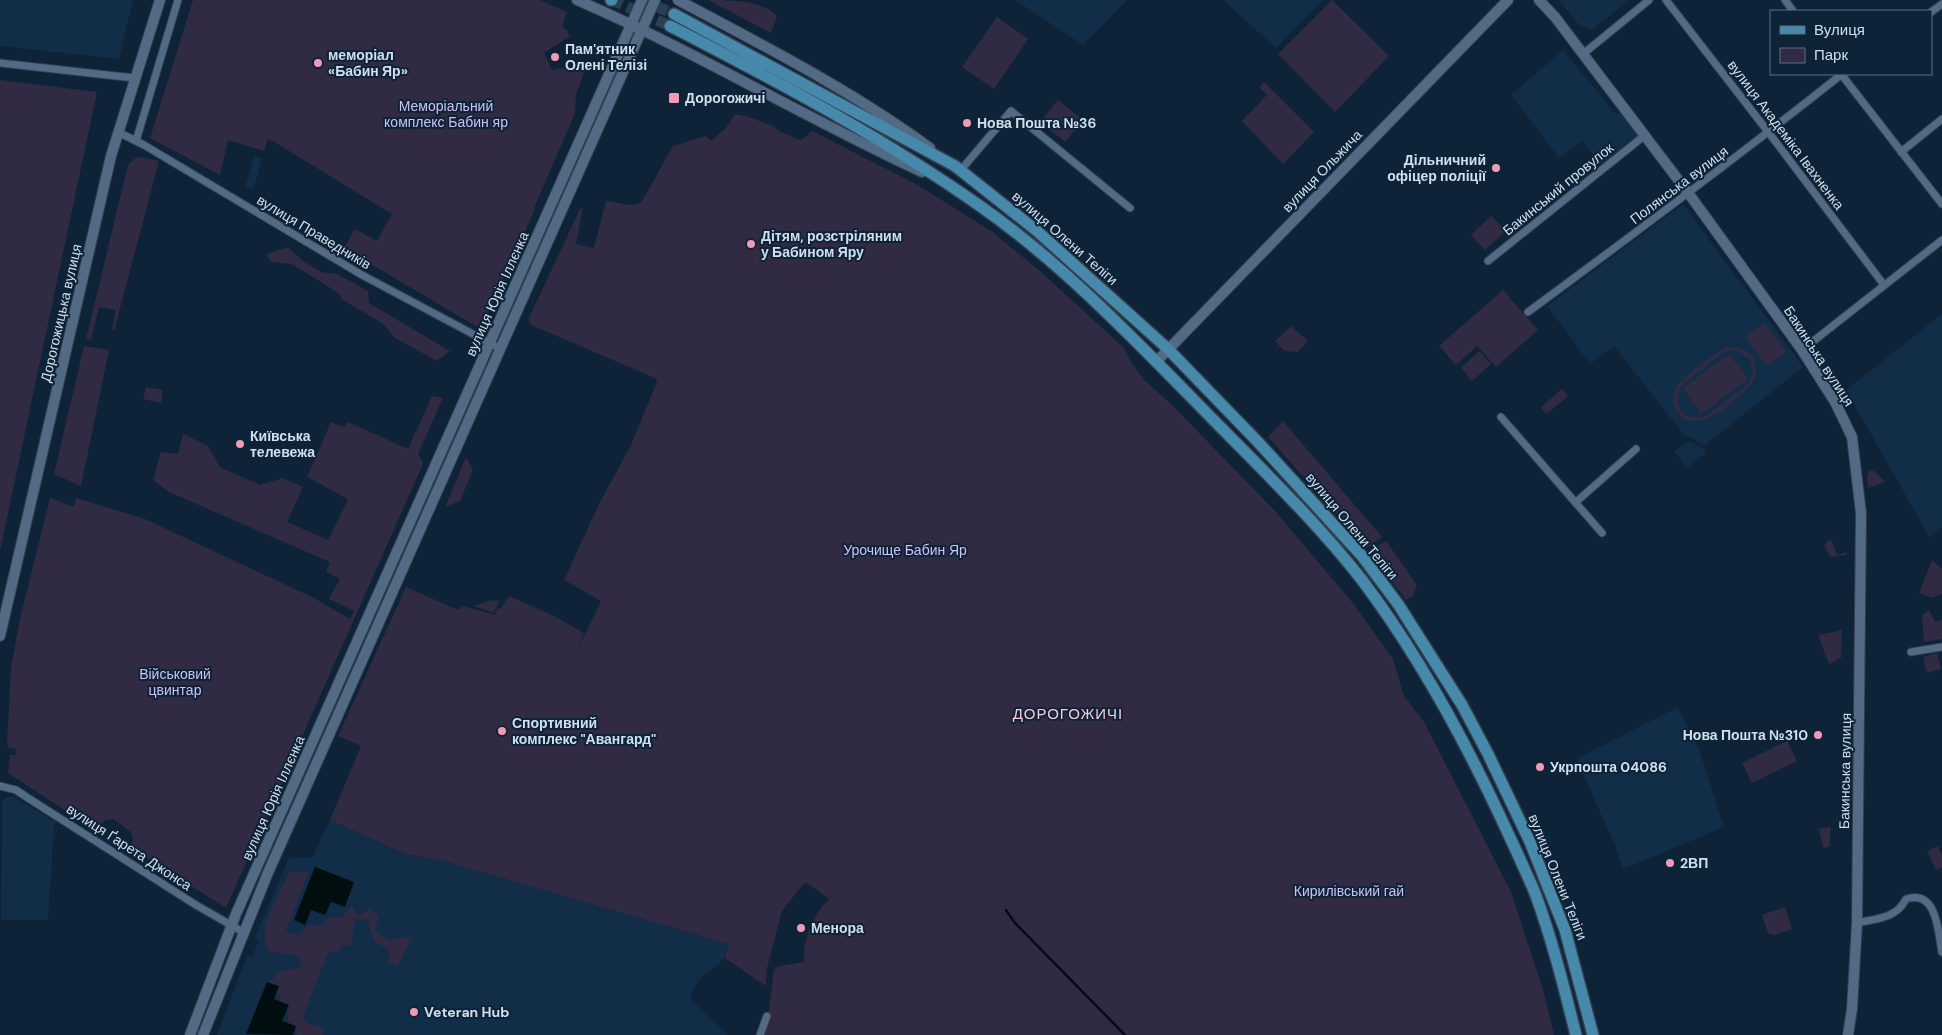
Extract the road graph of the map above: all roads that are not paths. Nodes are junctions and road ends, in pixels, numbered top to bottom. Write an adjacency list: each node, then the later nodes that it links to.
1 (160, 0): 21 (main road, Дорогожицька вулиця)
2 (178, 0): 26 (street)
3 (577, 0): 14 (main road, вулиця Олени Теліги)
4 (642, 0): 14 (main road, вулиця Юрія Іллєнка)
5 (655, 0): 16 (main road, вулиця Юрія Іллєнка)
6 (678, 0): 28 (main road, вулиця Олени Теліги)
7 (1508, 0): 39 (main road, вулиця Ольжича)
8 (1539, 0): 17 (main road, Бакинська вулиця)
9 (1649, 0): 17 (street)
10 (1666, 0): 24 (street, вулиця Академіка Івахненка)
11 (1784, 0): 12 (street)
12 (1792, 10)
13 (674, 14): 28 (main road, вулиця Олени Теліги)
14 (632, 25): 16 (main road, вулиця Олени Теліги); 37 (main road, вулиця Юрія Іллєнка)
15 (670, 26): 29 (main road, вулиця Олени Теліги)
16 (643, 30): 29 (main road, вулиця Олени Теліги); 38 (main road, вулиця Юрія Іллєнка)
17 (1583, 54): 25 (main road, Бакинська вулиця)
18 (0, 63): 21 (street)
19 (1841, 75): 24 (street, Полянська вулиця)
20 (1843, 75): 27 (street)
21 (134, 78): 23 (main road, Дорогожицька вулиця)
22 (1942, 119): 27 (street)
23 (118, 132): 26 (street, вулиця Праведників); 48 (main road, Дорогожицька вулиця)
24 (1769, 133): 30 (street, Полянська вулиця); 35 (street, вулиця Академіка Івахненка)
25 (1644, 136): 30 (main road, Бакинська вулиця); 34 (street, Бакинський провулок)
26 (136, 141): 37 (street, вулиця Праведників)
27 (1901, 152): 31 (street)
28 (957, 168): 32 (street); 39 (main road, вулиця Олени Теліги)
29 (945, 183): 41 (main road, вулиця Олени Теліги)
30 (1689, 194): 36 (street, Полянська вулиця); 40 (main road, Бакинська вулиця)
31 (1942, 204)
32 (1130, 208)
33 (1942, 240): 35 (street)
34 (1488, 261)
35 (1884, 286): 40 (street)
36 (1528, 312)
37 (490, 344): 38 (street, вулиця Праведників); 46 (main road, вулиця Юрія Іллєнка)
38 (501, 349): 47 (main road, вулиця Юрія Іллєнка)
39 (1168, 349): 41 (main road, вулиця Ольжича); 61 (main road, вулиця Олени Теліги)
40 (1802, 350): 52 (main road, Бакинська вулиця)
41 (1156, 362): 60 (main road, вулиця Олени Теліги)
42 (1501, 417): 44 (street)
43 (1636, 449): 44 (street)
44 (1576, 502): 45 (street)
45 (1602, 533)
46 (388, 574): 47 (main road); 53 (main road, вулиця Юрія Іллєнка)
47 (399, 579): 54 (main road, вулиця Юрія Іллєнка)
48 (0, 636)
49 (1942, 647): 50 (street)
50 (1910, 652)
51 (0, 786): 53 (street, вулиця Ґарета Джонса)
52 (1857, 924): 55 (street); 62 (main road, Бакинська вулиця)
53 (232, 926): 54 (street, вулиця Ґарета Джонса); 57 (main road, вулиця Юрія Іллєнка)
54 (243, 932): 58 (main road, вулиця Юрія Іллєнка)
55 (1942, 952)
56 (767, 1016): 59 (street)
57 (190, 1035)
58 (203, 1035)
59 (760, 1035)
60 (1576, 1035)
61 (1593, 1035)
62 (1848, 1035)

